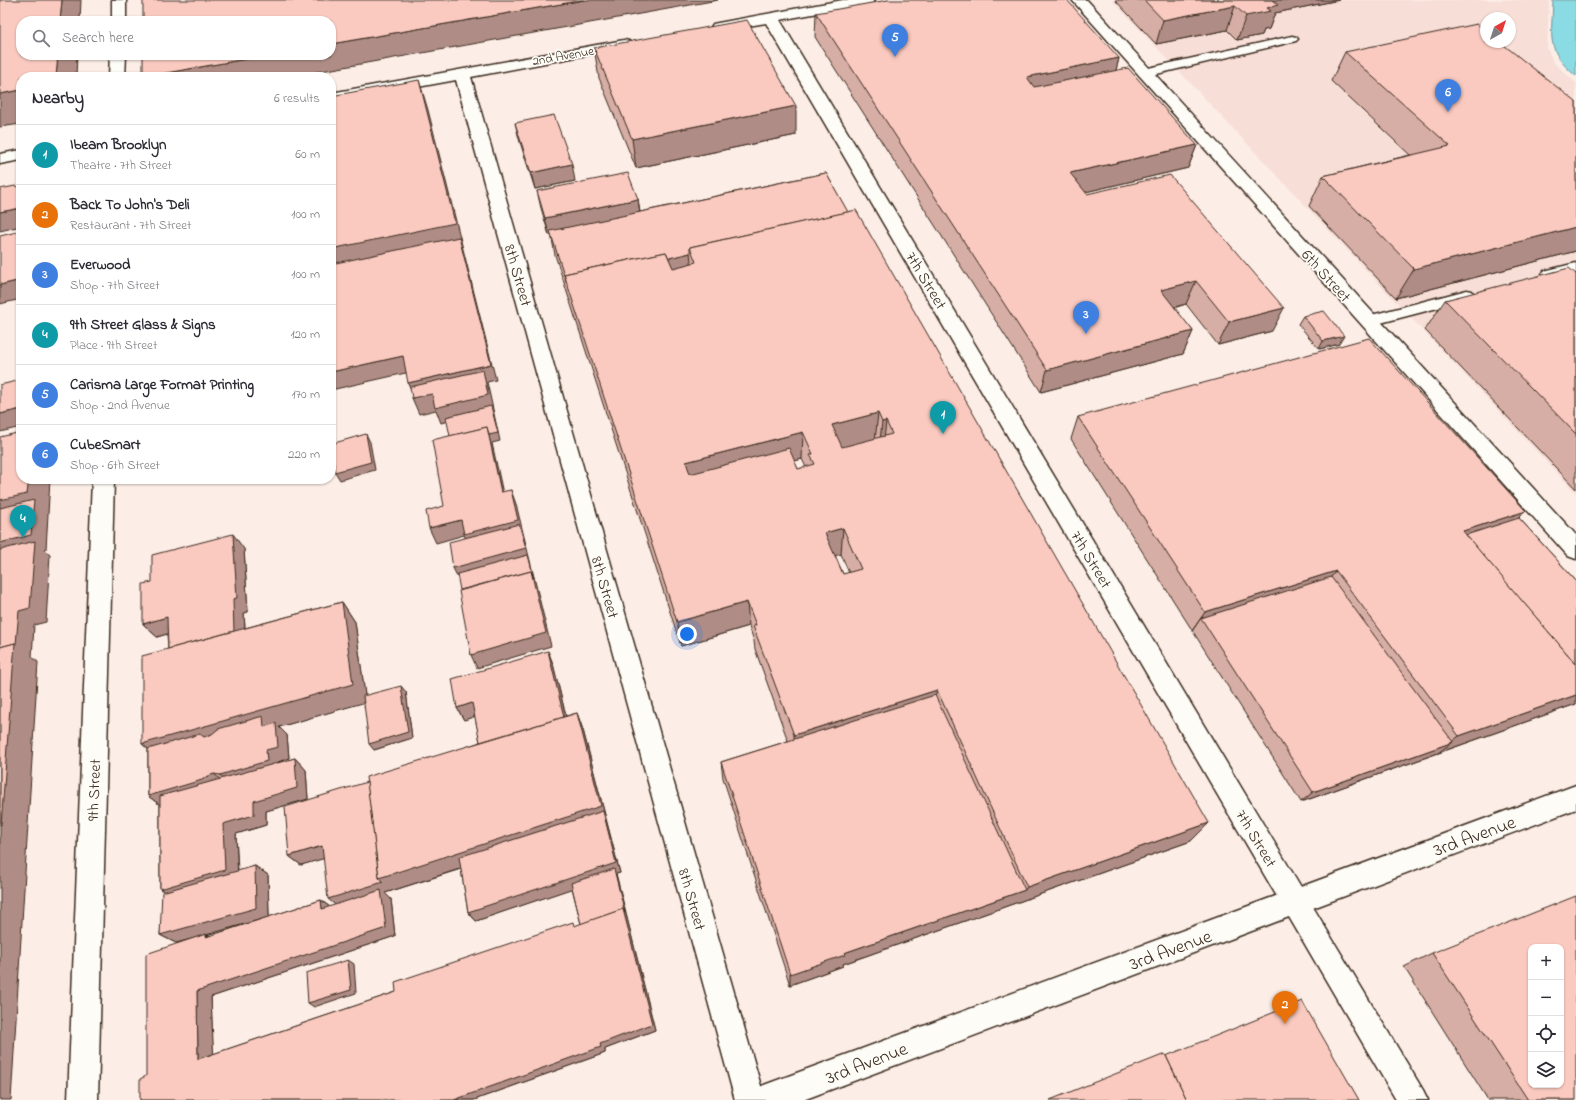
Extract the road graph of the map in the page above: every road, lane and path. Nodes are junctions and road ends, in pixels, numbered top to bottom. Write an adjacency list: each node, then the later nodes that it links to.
1 (119, 0): 4 (street)
2 (867, 0): 5 (street)
3 (1079, 0): 11 (street, 6th Street)
4 (119, 16)
5 (771, 18): 6 (street); 23 (street, 7th Street)
6 (703, 30)
7 (1292, 39): 11 (lane)
8 (641, 41): 12 (street, 2nd Avenue)
9 (118, 60): 10 (street)
10 (117, 72)
11 (1144, 72): 19 (street, 6th Street)
12 (462, 74): 13 (street, 2nd Avenue); 25 (street, 8th Street)
13 (336, 97)
14 (16, 156): 15 (street)
15 (0, 159)
16 (1576, 268): 17 (lane)
17 (1538, 277)
18 (1477, 293): 19 (lane)
19 (1369, 321): 21 (street, 6th Street)
20 (103, 484): 24 (street, 9th Street)
21 (1576, 550)
22 (1576, 797): 23 (street, 3rd Avenue)
23 (1295, 902): 26 (street, 3rd Avenue); 27 (street, 7th Street)
24 (83, 1100)
25 (750, 1100)
26 (764, 1100)
27 (1413, 1100)

